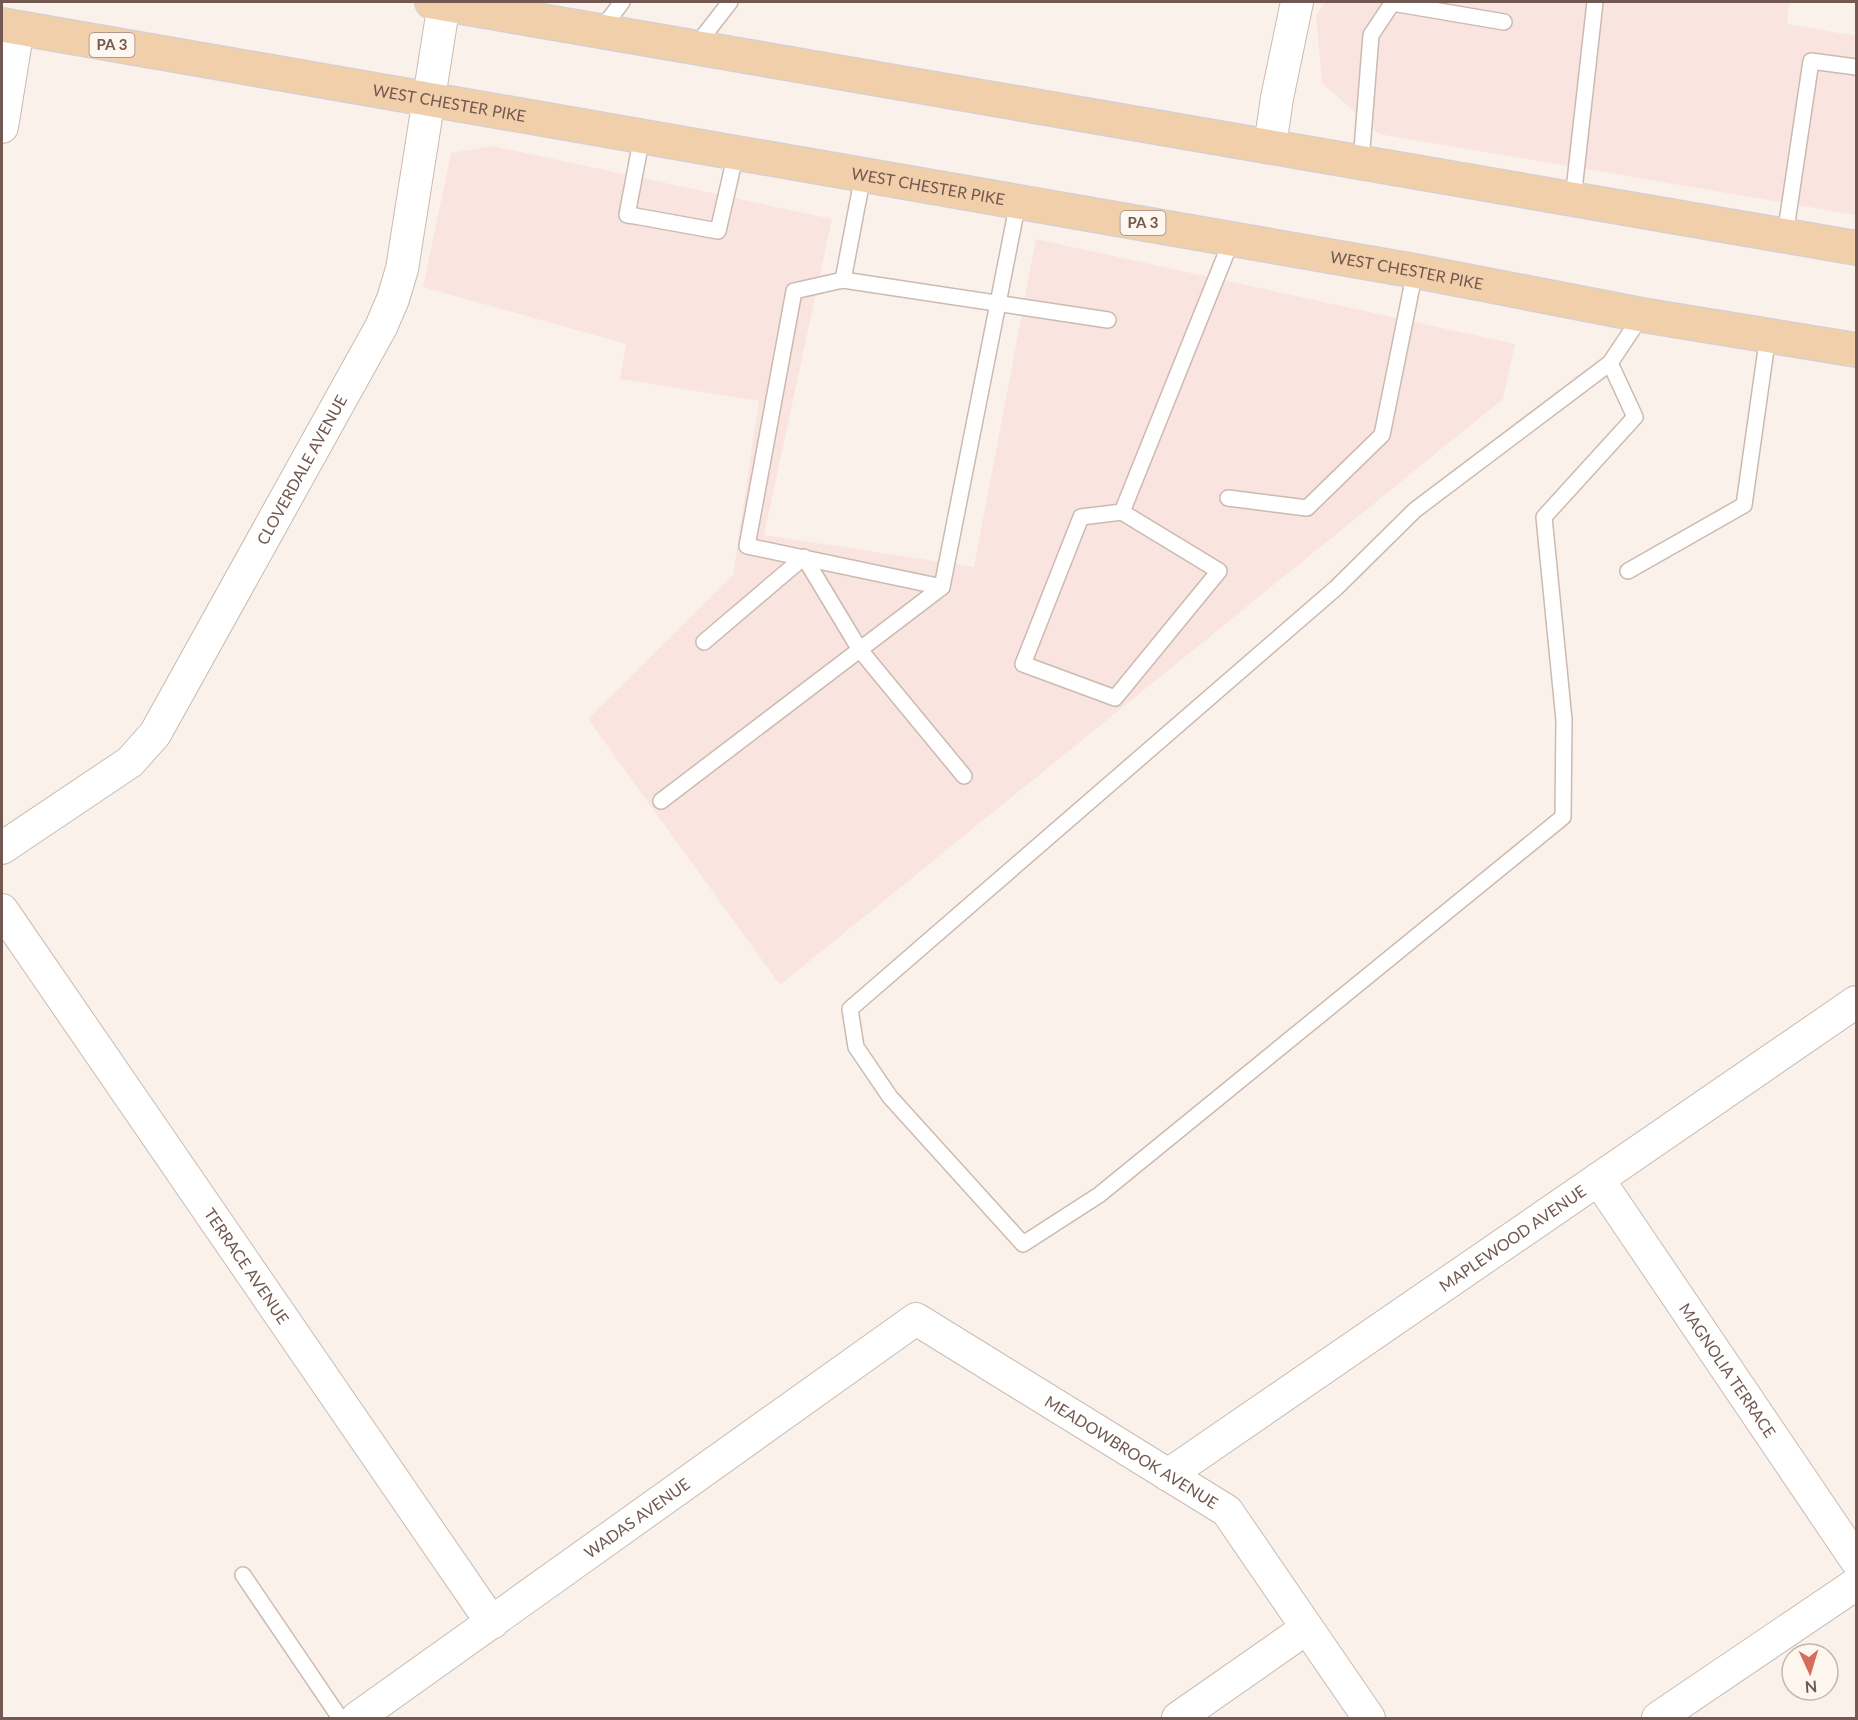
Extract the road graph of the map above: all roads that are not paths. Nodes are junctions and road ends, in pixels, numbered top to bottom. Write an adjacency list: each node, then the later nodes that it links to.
1 (438, 2): 9 (main road); 12 (street, CLOVERDALE AVENUE)
2 (622, 2): 9 (lane)
3 (730, 2): 10 (lane)
4 (1297, 2): 15 (street)
5 (1393, 2): 7 (lane); 17 (lane)
6 (1595, 2): 19 (lane)
7 (1504, 22)
8 (10, 27): 12 (main road, WEST CHESTER PIKE / PA 3); 13 (street)
9 (601, 30): 10 (main road)
10 (695, 46): 15 (main road)
11 (1857, 67): 21 (lane)
12 (429, 99): 14 (main road, WEST CHESTER PIKE / PA 3); 41 (street, CLOVERDALE AVENUE)
13 (2, 127)
14 (642, 136): 16 (main road, WEST CHESTER PIKE / PA 3); 16 (lane)
15 (1270, 146): 17 (main road)
16 (735, 153): 18 (main road, WEST CHESTER PIKE / PA 3)
17 (1361, 162): 19 (main road)
18 (863, 175): 20 (main road, WEST CHESTER PIKE / PA 3); 25 (lane)
19 (1573, 199): 21 (main road)
20 (1018, 202): 22 (main road, WEST CHESTER PIKE / PA 3); 26 (lane)
21 (1785, 236): 23 (main road)
22 (1232, 239): 24 (main road, WEST CHESTER PIKE / PA 3); 33 (lane)
23 (1857, 248)
24 (1415, 271): 27 (main road, WEST CHESTER PIKE / PA 3); 32 (lane)
25 (843, 280): 26 (lane); 34 (lane)
26 (998, 303): 28 (lane); 36 (lane)
27 (1642, 315): 29 (main road, WEST CHESTER PIKE / PA 3); 31 (lane)
28 (1108, 320)
29 (1768, 335): 30 (main road, WEST CHESTER PIKE / PA 3); 35 (lane)
30 (1857, 350)
31 (1610, 363): 31 (lane)
32 (1228, 498)
33 (1122, 512): 33 (lane)
34 (804, 557): 36 (lane); 37 (lane); 38 (lane)
35 (1628, 571)
36 (942, 587): 38 (lane)
37 (704, 642)
38 (860, 650): 39 (lane); 40 (lane)
39 (964, 776)
40 (661, 801)
41 (2, 848)
42 (2, 910): 50 (street, TERRACE AVENUE)
43 (1857, 1002): 44 (street, MAPLEWOOD AVENUE)
44 (1598, 1179): 46 (street, MAPLEWOOD AVENUE); 47 (street, MAGNOLIA TERRACE)
45 (916, 1319): 46 (street, MEADOWBROOK AVENUE); 50 (street, WADAS AVENUE)
46 (1168, 1475): 51 (street, MEADOWBROOK AVENUE)
47 (1857, 1560)
48 (243, 1575): 52 (lane)
49 (1857, 1584): 56 (street)
50 (492, 1623): 53 (street, WADAS AVENUE)
51 (1307, 1628): 54 (street); 55 (street, MEADOWBROOK AVENUE)
52 (340, 1719)
53 (357, 1719)
54 (1179, 1719)
55 (1369, 1719)
56 (1658, 1719)

